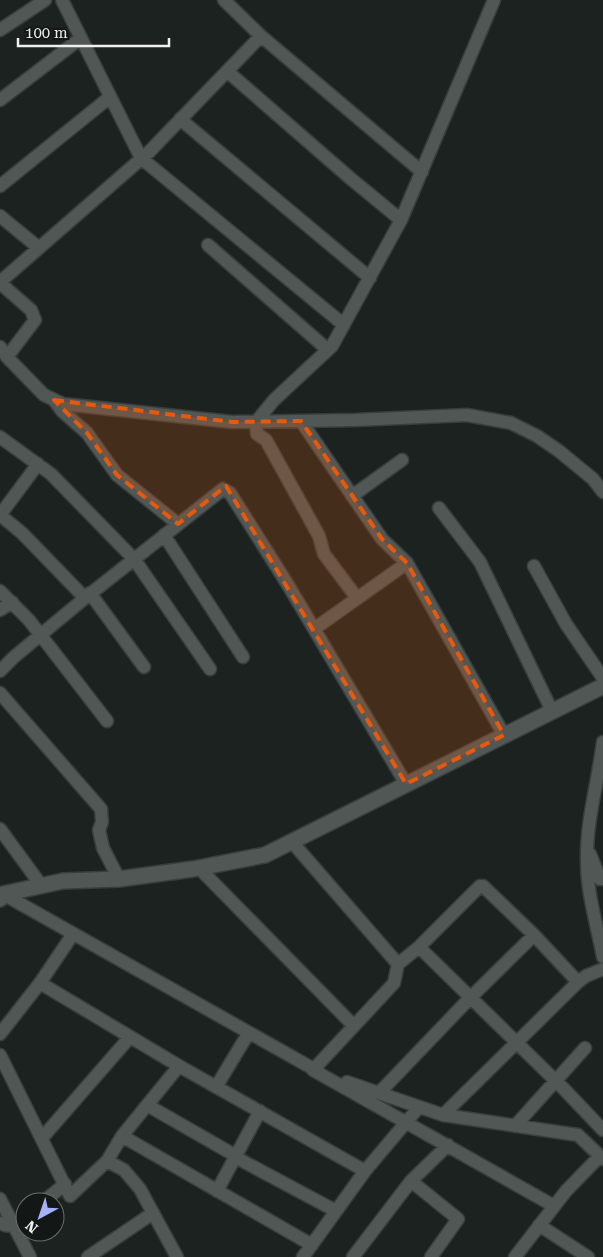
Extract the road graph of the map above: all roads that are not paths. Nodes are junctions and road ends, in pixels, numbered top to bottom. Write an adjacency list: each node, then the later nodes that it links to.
1 (45, 0): 5 (street)
2 (62, 0): 7 (street)
3 (224, 0): 6 (street)
4 (494, 0): 13 (street)
5 (0, 30)
6 (261, 36): 8 (street); 13 (street)
7 (81, 38): 9 (street); 10 (street)
8 (227, 71): 11 (street); 16 (street)
9 (110, 97): 12 (street); 14 (street)
10 (0, 100)
11 (180, 119): 12 (street); 19 (street)
12 (141, 158): 18 (street); 21 (street)
13 (422, 172): 16 (street)
14 (0, 186)
15 (0, 216): 18 (street)
16 (401, 220): 19 (street)
17 (208, 246): 22 (street)
18 (39, 248): 20 (street)
19 (370, 278): 21 (street)
20 (0, 282): 23 (street)
21 (344, 325): 22 (street)
22 (328, 350): 26 (street)
23 (3, 352): 24 (street)
24 (54, 400): 26 (street); 34 (street)
25 (302, 421): 26 (street); 30 (street); 31 (street)
26 (257, 428): 41 (street)
27 (0, 436): 29 (street)
28 (402, 460): 31 (street)
29 (38, 464): 33 (street); 36 (street)
30 (603, 492)
31 (352, 496): 37 (street)
32 (439, 508): 53 (street)
33 (0, 515): 40 (street)
34 (178, 524): 35 (street); 44 (street)
35 (164, 535): 36 (street); 46 (street)
36 (134, 559): 40 (street); 48 (street)
37 (407, 563): 41 (street); 55 (street)
38 (534, 566): 50 (street)
39 (0, 591): 42 (street)
40 (88, 596): 45 (street); 47 (street)
41 (357, 598): 44 (street)
42 (12, 602): 43 (street); 45 (street)
43 (0, 610)
44 (314, 629): 57 (street)
45 (40, 635): 49 (street); 54 (street)
46 (243, 657)
47 (144, 666)
48 (210, 668)
49 (0, 671)
50 (603, 678)
51 (603, 686): 53 (street)
52 (0, 693): 62 (street)
53 (552, 711): 55 (street)
54 (107, 721)
55 (504, 735): 57 (street)
56 (603, 742): 60 (street)
57 (406, 784): 59 (street)
58 (0, 829): 64 (street)
59 (292, 842): 61 (street); 70 (street)
60 (587, 848): 63 (street); 69 (street)
61 (199, 868): 62 (street); 75 (street)
62 (119, 879): 64 (street)
63 (603, 879)
64 (41, 885): 65 (street)
65 (2, 897): 66 (street)
66 (73, 934): 73 (street); 77 (street)
67 (534, 935): 68 (street); 72 (street); 74 (street)
68 (419, 947): 70 (street); 74 (street)
69 (603, 956)
70 (398, 964): 75 (street)
71 (603, 970): 72 (street)
72 (578, 982): 79 (street)
73 (40, 983): 76 (street); 78 (street)
74 (470, 998): 79 (street); 86 (street)
75 (354, 1026): 83 (street)
76 (0, 1034)
77 (248, 1034): 83 (street); 85 (street)
78 (130, 1037): 82 (street); 95 (street)
79 (516, 1042): 84 (street); 90 (street)
80 (585, 1048): 84 (street)
81 (0, 1055): 95 (street)
82 (179, 1066): 85 (street); 87 (street)
83 (313, 1070): 86 (street); 91 (street)
84 (556, 1081): 92 (street); 93 (street)
85 (216, 1087): 89 (street)
86 (379, 1093): 88 (street)
87 (147, 1105): 94 (street); 97 (street)
88 (419, 1107): 90 (street); 91 (street)
89 (260, 1111): 97 (street); 100 (street)
90 (443, 1115): 92 (street)
91 (407, 1122): 96 (street); 100 (street)
92 (515, 1126): 98 (street)
93 (603, 1130)
94 (122, 1136): 99 (street); 103 (street)
95 (42, 1138): 102 (street)
96 (448, 1145): 101 (street); 106 (street)
97 (235, 1157): 103 (street); 107 (street)
98 (602, 1158): 106 (street)
99 (107, 1161): 102 (street); 108 (street)
100 (365, 1171): 107 (street)
101 (411, 1181): 119 (street); 120 (street)
102 (65, 1184): 104 (street)
103 (217, 1191): 112 (street)
104 (55, 1192)
105 (0, 1199): 111 (street)
106 (554, 1206): 110 (street)
107 (336, 1211): 112 (street)
108 (153, 1213): 113 (street); 117 (street)
109 (0, 1223): 111 (street)
110 (539, 1225): 114 (street); 121 (street)
111 (13, 1226): 115 (street)
112 (312, 1245): 118 (street)
113 (106, 1252): 116 (street)
114 (581, 1255)
115 (30, 1257)
116 (88, 1257)
117 (177, 1257)
118 (303, 1257)
119 (353, 1257)
120 (431, 1257)
121 (515, 1257)

